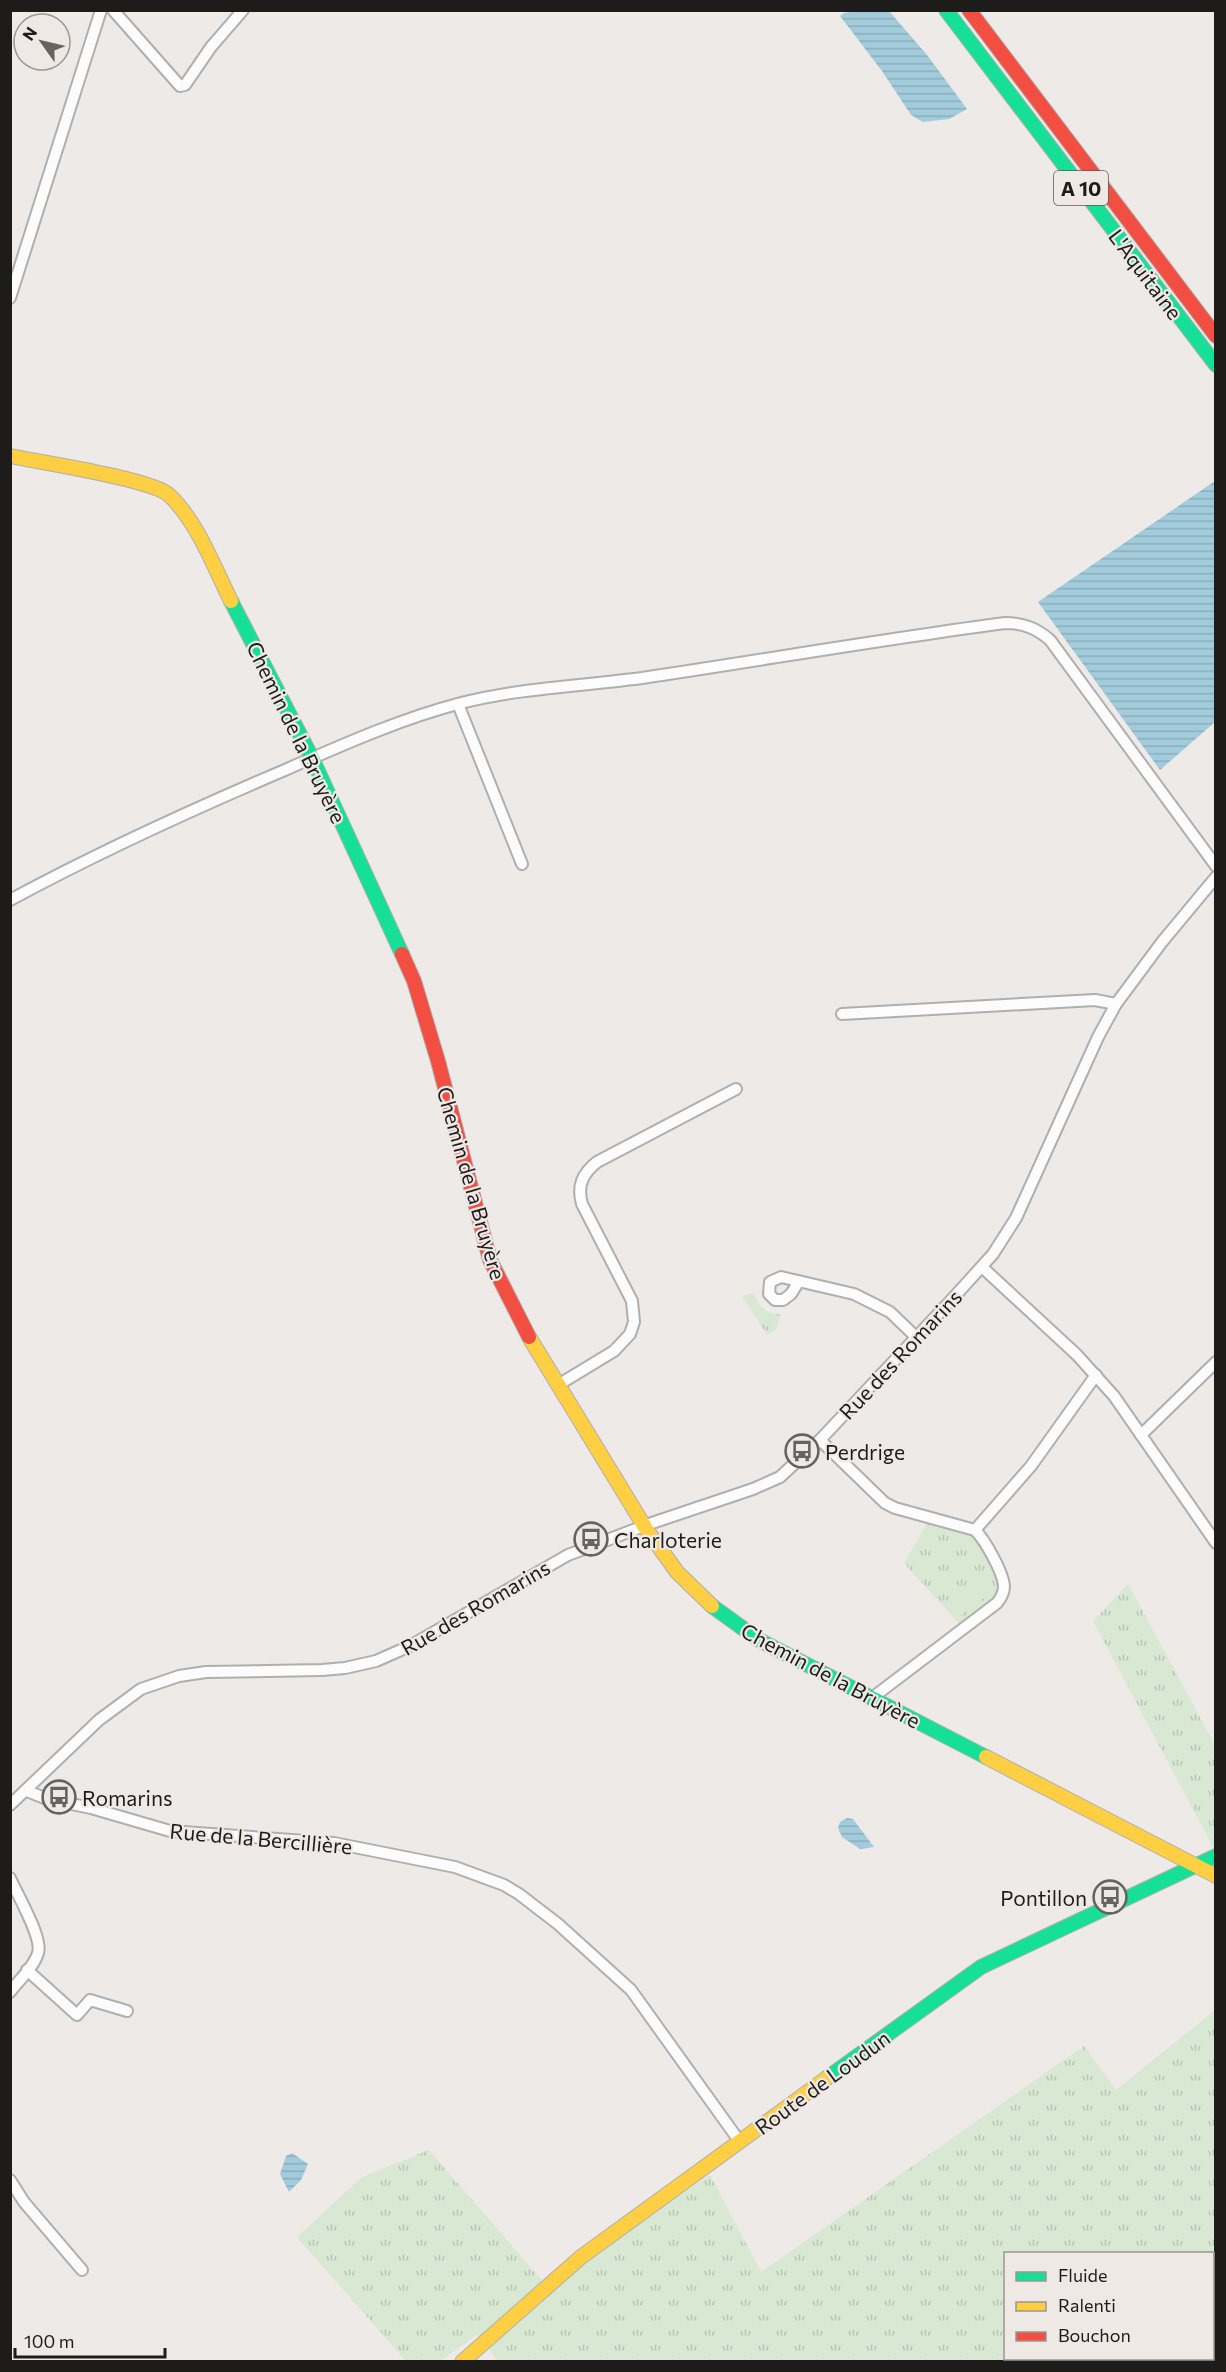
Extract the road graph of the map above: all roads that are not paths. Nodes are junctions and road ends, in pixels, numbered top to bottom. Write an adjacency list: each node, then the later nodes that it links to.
1 (101, 10): 6 (street)
2 (113, 10): 3 (street)
3 (243, 10)
4 (946, 10): 8 (main road, L'Aquitaine / A 10)
5 (969, 10): 7 (main road, L'Aquitaine / A 10)
6 (10, 298)
7 (1215, 336)
8 (1215, 365)
9 (10, 456): 11 (main road, Chemin de la Bruyère)
10 (458, 704): 11 (street); 12 (street); 13 (street)
11 (312, 758): 15 (street); 24 (main road, Chemin de la Bruyère)
12 (522, 864)
13 (1215, 866)
14 (1215, 877): 16 (street, Rue des Romarins)
15 (10, 900)
16 (1116, 1004): 17 (street); 19 (street, Rue des Romarins)
17 (842, 1014)
18 (736, 1089): 24 (street)
19 (982, 1267): 21 (street, Rue des Romarins); 23 (street)
20 (799, 1281): 21 (street)
21 (916, 1337): 26 (street, Rue des Romarins)
22 (1215, 1362): 25 (street)
23 (1096, 1375): 25 (street); 28 (street)
24 (558, 1385): 27 (main road, Chemin de la Bruyère)
25 (1142, 1435): 29 (street)
26 (820, 1440): 27 (street, Rue des Romarins); 28 (street)
27 (645, 1525): 30 (main road, Chemin de la Bruyère); 31 (street, Rue des Romarins)
28 (975, 1530): 30 (street)
29 (1215, 1543)
30 (872, 1698): 34 (main road, Chemin de la Bruyère)
31 (27, 1791): 32 (street, Rue des Romarins); 40 (street, Rue de la Bercillière)
32 (10, 1805)
33 (1215, 1856): 34 (main road, Route de Loudun)
34 (1195, 1866): 35 (main road, Chemin de la Bruyère); 40 (main road, Route de Loudun)
35 (1215, 1876)
36 (12, 1885): 37 (street)
37 (27, 1970): 38 (street); 39 (street)
38 (10, 1992)
39 (127, 2011)
40 (740, 2142): 43 (main road, Route de Loudun)
41 (10, 2180): 42 (street)
42 (82, 2270)
43 (462, 2361)

